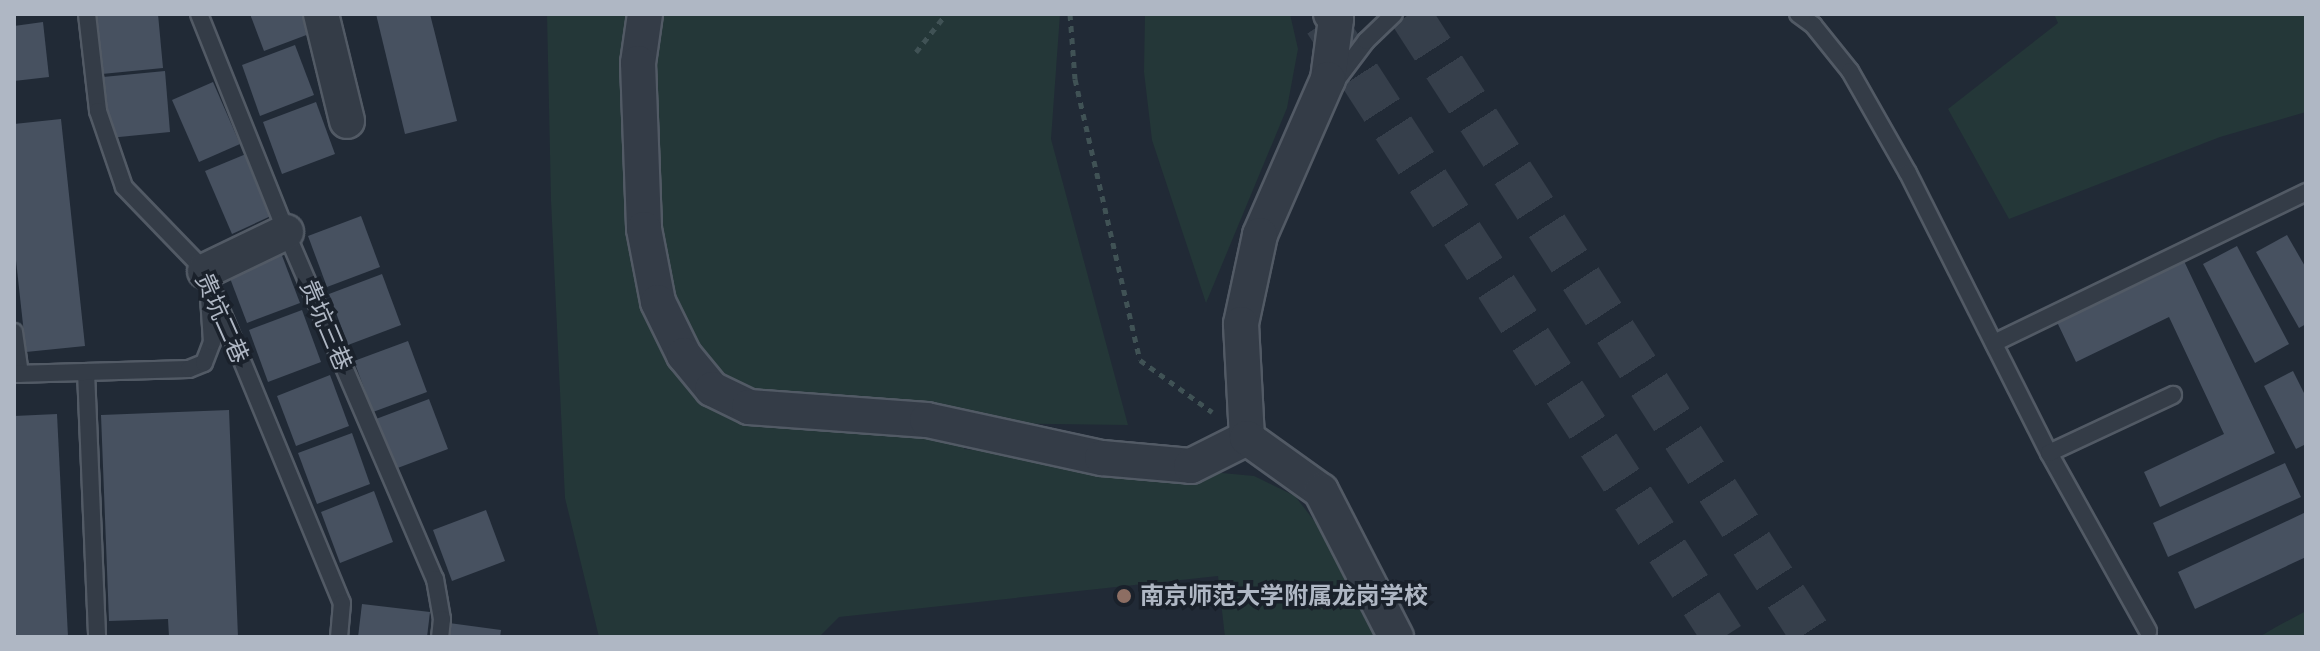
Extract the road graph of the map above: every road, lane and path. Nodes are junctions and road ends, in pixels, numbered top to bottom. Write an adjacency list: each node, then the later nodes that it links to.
1 (87, 14): 15 (lane, 贵坑二巷)
2 (199, 14): 14 (lane, 贵坑三巷)
3 (321, 14): 12 (street)
4 (645, 14): 21 (street)
5 (946, 14): 10 (path)
6 (1070, 14): 21 (path)
7 (1394, 14): 11 (lane)
8 (1798, 14): 17 (lane)
9 (1337, 16): 11 (street)
10 (916, 52)
11 (1320, 101): 21 (street)
12 (347, 121)
13 (2306, 192): 17 (lane)
14 (286, 232): 15 (street); 26 (lane, 贵坑三巷)
15 (205, 271): 18 (lane); 25 (lane, 贵坑二巷)
16 (14, 332): 19 (lane)
17 (1994, 343): 22 (lane)
18 (86, 372): 19 (lane); 24 (lane)
19 (17, 374)
20 (2173, 395): 22 (lane)
21 (1247, 438): 27 (street)
22 (2049, 453): 23 (lane)
23 (2148, 631)
24 (97, 637)
25 (339, 637)
26 (440, 637)
27 (1396, 637)

